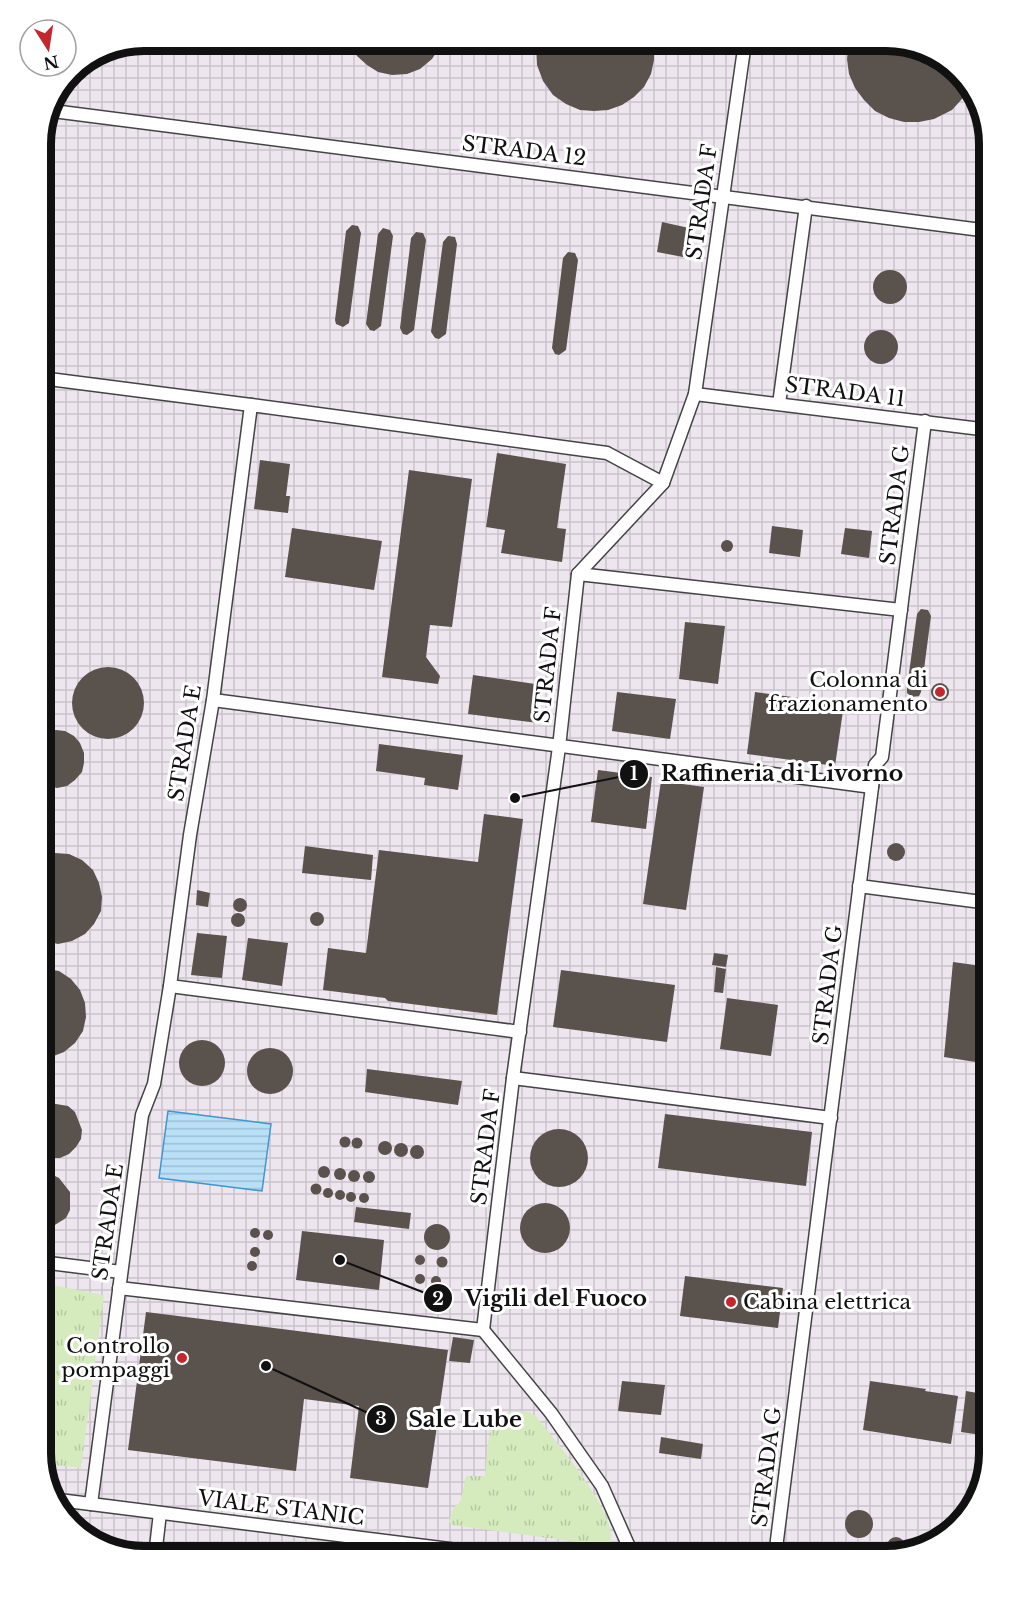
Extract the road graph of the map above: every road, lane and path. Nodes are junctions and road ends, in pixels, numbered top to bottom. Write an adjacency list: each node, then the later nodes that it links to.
1 (744, 51): 3 (lane, STRADA F)
2 (57, 112): 3 (lane, STRADA 12)
3 (722, 196): 4 (lane, STRADA 12); 7 (lane, STRADA F)
4 (806, 206): 5 (lane, STRADA 12); 8 (lane)
5 (979, 230)
6 (51, 379): 9 (lane)
7 (695, 394): 8 (lane, STRADA 11); 12 (lane, STRADA F)
8 (779, 404): 10 (lane, STRADA 11)
9 (250, 405): 12 (lane); 15 (lane, STRADA E)
10 (925, 421): 11 (lane, STRADA 11); 14 (lane, STRADA G)
11 (979, 428)
12 (663, 483): 13 (lane, STRADA F)
13 (578, 574): 14 (lane); 16 (lane, STRADA F)
14 (901, 610): 17 (lane, STRADA G)
15 (213, 700): 16 (lane); 20 (lane, STRADA E)
16 (559, 747): 17 (lane); 21 (lane, STRADA F)
17 (872, 787): 18 (lane, STRADA G)
18 (859, 886): 19 (lane); 23 (lane, STRADA G)
19 (979, 902)
20 (170, 986): 21 (lane); 25 (lane, STRADA E)
21 (520, 1032): 22 (lane, STRADA F)
22 (513, 1078): 23 (lane); 27 (lane, STRADA F)
23 (831, 1118): 34 (lane, STRADA G)
24 (51, 1263): 25 (lane)
25 (122, 1272): 26 (lane, STRADA E)
26 (119, 1288): 27 (lane); 29 (lane, STRADA E)
27 (483, 1330): 33 (lane)
28 (64, 1500): 29 (lane, VIALE STANIC)
29 (92, 1504): 30 (lane, VIALE STANIC)
30 (160, 1513): 31 (lane); 32 (lane, VIALE STANIC)
31 (156, 1546)
32 (404, 1546)
33 (629, 1546)
34 (776, 1546)

